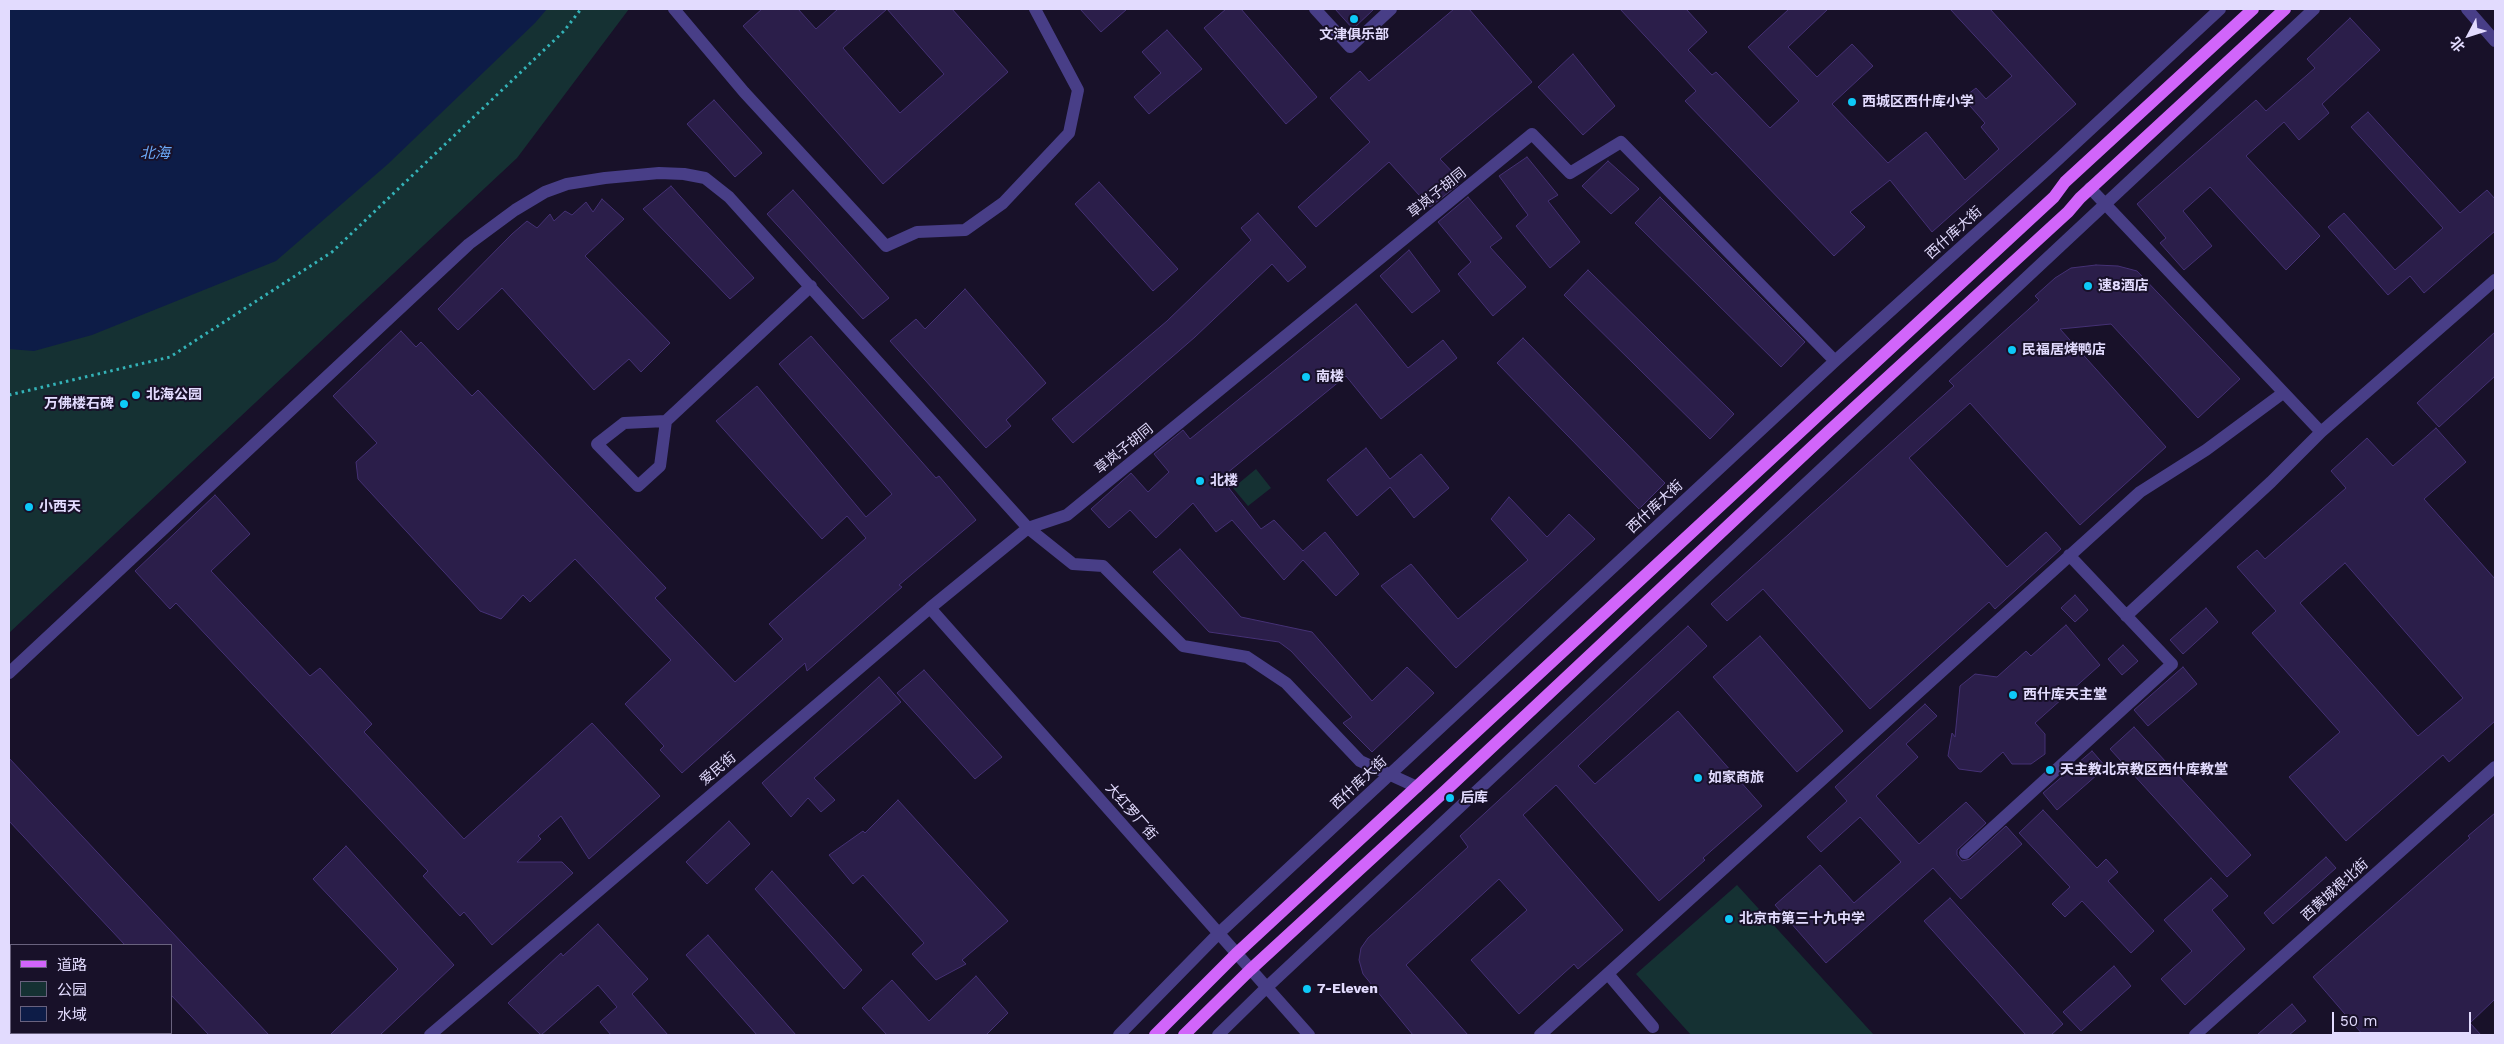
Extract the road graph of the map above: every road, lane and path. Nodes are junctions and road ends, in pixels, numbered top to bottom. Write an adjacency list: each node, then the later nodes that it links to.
1 (581, 9): 18 (path)
2 (674, 9): 3 (street)
3 (1035, 9)
4 (1315, 9): 5 (street)
5 (1391, 9)
6 (2220, 9): 16 (street, 西什库大街)
7 (2253, 9): 28 (main road)
8 (2285, 9): 12 (main road)
9 (2314, 9): 13 (street)
10 (2467, 9): 11 (street)
11 (2495, 41)
12 (2090, 188): 13 (street); 32 (main road)
13 (2106, 205): 17 (street); 34 (street)
14 (2495, 280): 20 (street)
15 (811, 286): 19 (street); 21 (street); 25 (street)
16 (1835, 360): 21 (street, 草岚子胡同); 27 (street, 西什库大街)
17 (2283, 393): 20 (street); 22 (street)
18 (9, 395)
19 (666, 421): 19 (street)
20 (2321, 432): 24 (street)
21 (1028, 528): 23 (street, 爱民街); 27 (street)
22 (2069, 555): 24 (street); 33 (street)
23 (930, 608): 30 (street, 大红罗厂街); 36 (street, 爱民街)
24 (2126, 616): 29 (street)
25 (9, 673)
26 (2495, 767): 43 (street, 西黄城根北街)
27 (1390, 774): 28 (street); 30 (street, 西什库大街)
28 (1417, 787): 31 (main road)
29 (1965, 853)
30 (1218, 934): 31 (street, 大红罗厂街); 37 (street, 西什库大街)
31 (1236, 954): 32 (street, 大红罗厂街); 38 (main road)
32 (1250, 970): 34 (street, 大红罗厂街); 39 (main road)
33 (1608, 974): 35 (street); 42 (street)
34 (1266, 988): 40 (street); 41 (street, 大红罗厂街)
35 (1653, 1027)
36 (430, 1035)
37 (1119, 1035)
38 (1155, 1035)
39 (1184, 1035)
40 (1218, 1035)
41 (1310, 1035)
42 (1540, 1035)
43 (2195, 1035)

